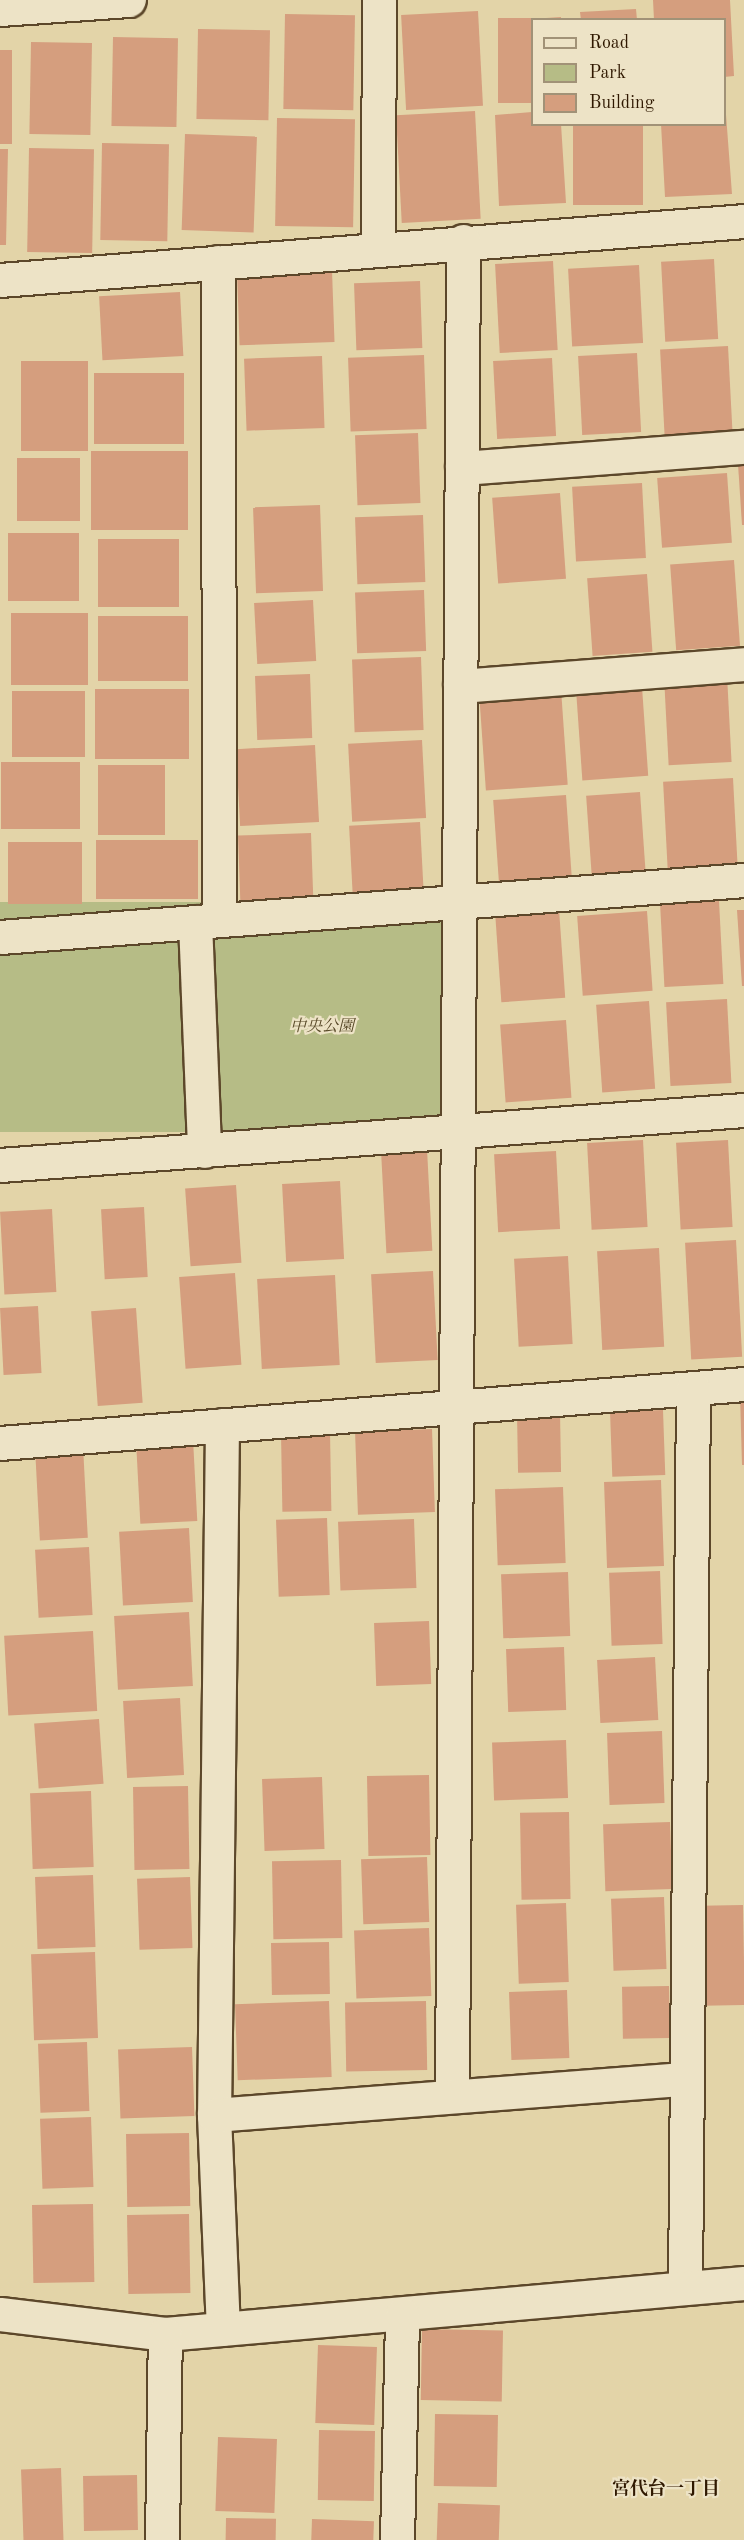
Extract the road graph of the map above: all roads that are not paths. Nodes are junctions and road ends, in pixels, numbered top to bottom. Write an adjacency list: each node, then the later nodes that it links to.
1 (129, 0): 3 (street)
2 (379, 0): 6 (street)
3 (0, 9)
4 (744, 221): 5 (street)
5 (463, 241): 6 (street); 10 (street)
6 (378, 248): 7 (street)
7 (219, 262): 8 (street); 15 (street)
8 (0, 280)
9 (744, 447): 10 (street)
10 (462, 468): 12 (street)
11 (744, 664): 12 (street)
12 (460, 686): 14 (street)
13 (744, 880): 14 (street)
14 (459, 902): 15 (street); 18 (street)
15 (207, 921): 16 (street); 19 (street)
16 (0, 937)
17 (744, 1110): 18 (street)
18 (458, 1132): 19 (street); 23 (street)
19 (204, 1150): 20 (street)
20 (0, 1165)
21 (744, 1384): 22 (street)
22 (693, 1388): 23 (street); 26 (street)
23 (459, 1407): 24 (street); 27 (street)
24 (222, 1425): 25 (street); 28 (street)
25 (0, 1443)
26 (687, 2079): 27 (street); 30 (street)
27 (452, 2095): 28 (street)
28 (214, 2115): 33 (street)
29 (744, 2283): 30 (street)
30 (685, 2288): 32 (street)
31 (0, 2314): 34 (street)
32 (402, 2314): 33 (street); 36 (street)
33 (223, 2330): 34 (street)
34 (165, 2334): 35 (street)
35 (162, 2540)
36 (397, 2540)

